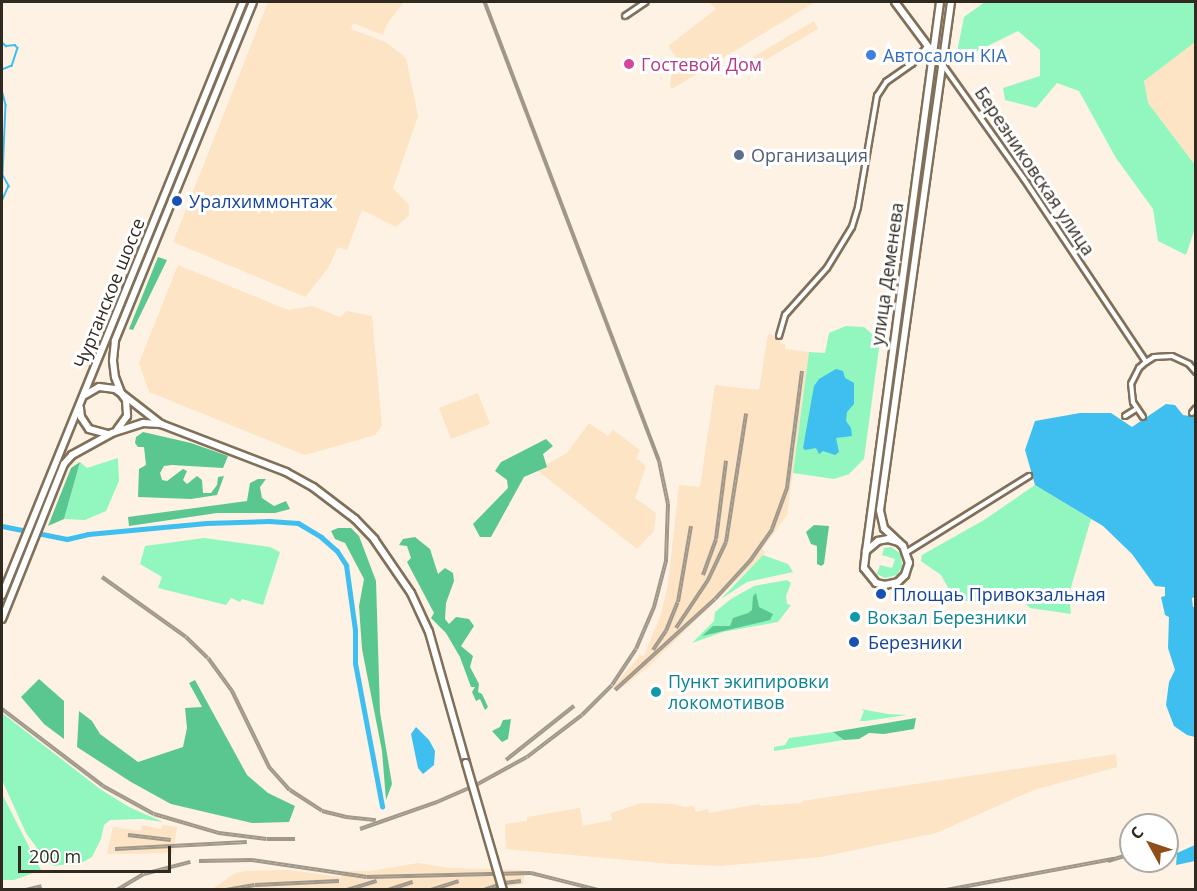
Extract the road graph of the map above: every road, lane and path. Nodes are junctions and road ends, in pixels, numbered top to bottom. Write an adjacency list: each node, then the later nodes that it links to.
1 (243, 2): 15 (street, Чуртанское шоссе)
2 (253, 2): 14 (street, Чуртанское шоссе)
3 (646, 2): 7 (street)
4 (895, 2): 8 (street, Березниковская улица)
5 (940, 2): 9 (street, улица Деменева)
6 (951, 2): 10 (street, улица Деменева)
7 (625, 16)
8 (927, 47): 9 (street, Березниковская улица); 11 (street)
9 (933, 54): 10 (street, Березниковская улица); 25 (street, улица Деменева)
10 (942, 64): 12 (street, Березниковская улица); 24 (street, улица Деменева)
11 (779, 336)
12 (1146, 362): 13 (street); 17 (street)
13 (1195, 372)
14 (121, 393): 15 (street); 21 (street); 22 (street)
15 (82, 400): 22 (street); 27 (street, Чуртанское шоссе)
16 (1196, 408): 18 (street)
17 (1136, 409): 19 (street); 20 (street)
18 (1192, 413)
19 (1125, 416)
20 (1143, 417)
21 (161, 424): 22 (street); 29 (street, bridge)
22 (112, 433): 28 (street)
23 (1029, 476): 26 (street)
24 (898, 542): 25 (street); 26 (street)
25 (866, 551): 26 (street)
26 (907, 552)
27 (2, 595)
28 (2, 618)
29 (503, 890)

